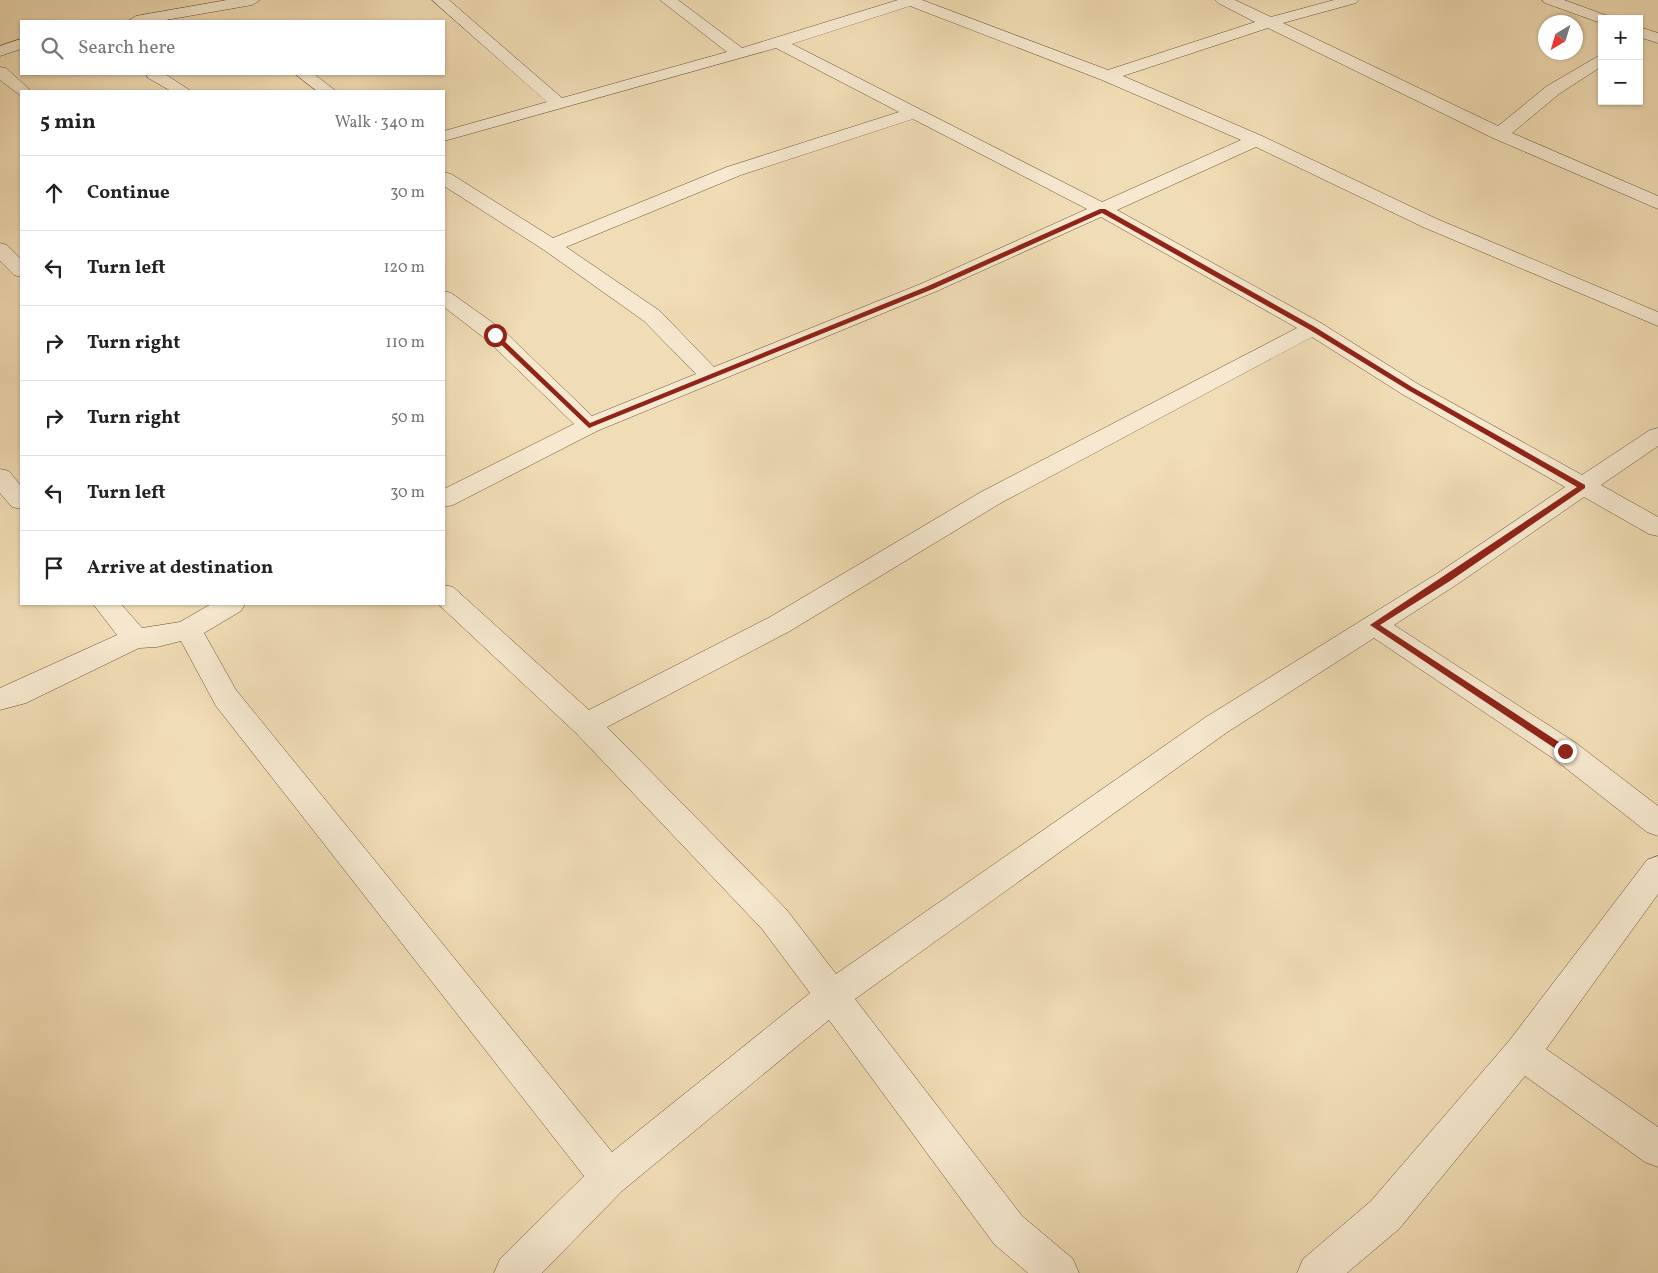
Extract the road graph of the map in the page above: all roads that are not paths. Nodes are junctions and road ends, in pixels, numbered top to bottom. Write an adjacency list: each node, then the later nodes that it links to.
1 (252, 0): 8 (street)
2 (440, 0): 28 (street)
3 (668, 0): 19 (street)
4 (910, 0): 16 (street); 24 (street)
5 (1223, 0): 12 (street)
6 (1351, 0): 12 (street)
7 (1550, 0): 9 (street)
8 (220, 7): 10 (street); 11 (street)
9 (1598, 17)
10 (142, 20)
11 (234, 20)
12 (1267, 23): 24 (street); 30 (street)
13 (1643, 33): 14 (street)
14 (1656, 38): 15 (street)
15 (1643, 42)
16 (778, 43): 19 (street); 29 (street)
17 (20, 44): 18 (street)
18 (0, 51)
19 (740, 54): 28 (street)
20 (1600, 60): 30 (street)
21 (0, 72): 25 (street)
22 (156, 75): 26 (street)
23 (304, 75): 27 (street)
24 (1108, 76): 32 (street)
25 (22, 90)
26 (181, 90)
27 (327, 90)
28 (558, 103): 31 (street)
29 (914, 113): 35 (street); 36 (street)
30 (1499, 134): 34 (street)
31 (445, 136)
32 (1256, 140): 35 (street); 40 (street)
33 (445, 179): 36 (street)
34 (1658, 203)
35 (1102, 210): 41 (street); 42 (street)
36 (551, 246): 42 (street)
37 (0, 249): 38 (street)
38 (20, 270)
39 (445, 298): 43 (street)
40 (1658, 320)
41 (1313, 328): 46 (street); 57 (street)
42 (711, 377): 43 (street)
43 (589, 426): 47 (street)
44 (1658, 435): 46 (street)
45 (0, 477): 48 (street)
46 (1582, 487): 49 (street); 53 (street)
47 (445, 497)
48 (20, 500)
49 (1658, 528)
50 (445, 595): 57 (street)
51 (107, 605): 55 (street)
52 (230, 605): 54 (street)
53 (1374, 625): 58 (street); 60 (street)
54 (188, 630): 55 (street); 63 (street)
55 (135, 638): 56 (street)
56 (0, 699)
57 (586, 726): 60 (street)
58 (1658, 823)
59 (1658, 869): 61 (street)
60 (832, 996): 63 (street); 65 (street)
61 (1522, 1053): 62 (street); 66 (street)
62 (1658, 1149)
63 (609, 1178): 64 (street)
64 (514, 1273)
65 (1059, 1273)
66 (1317, 1273)

